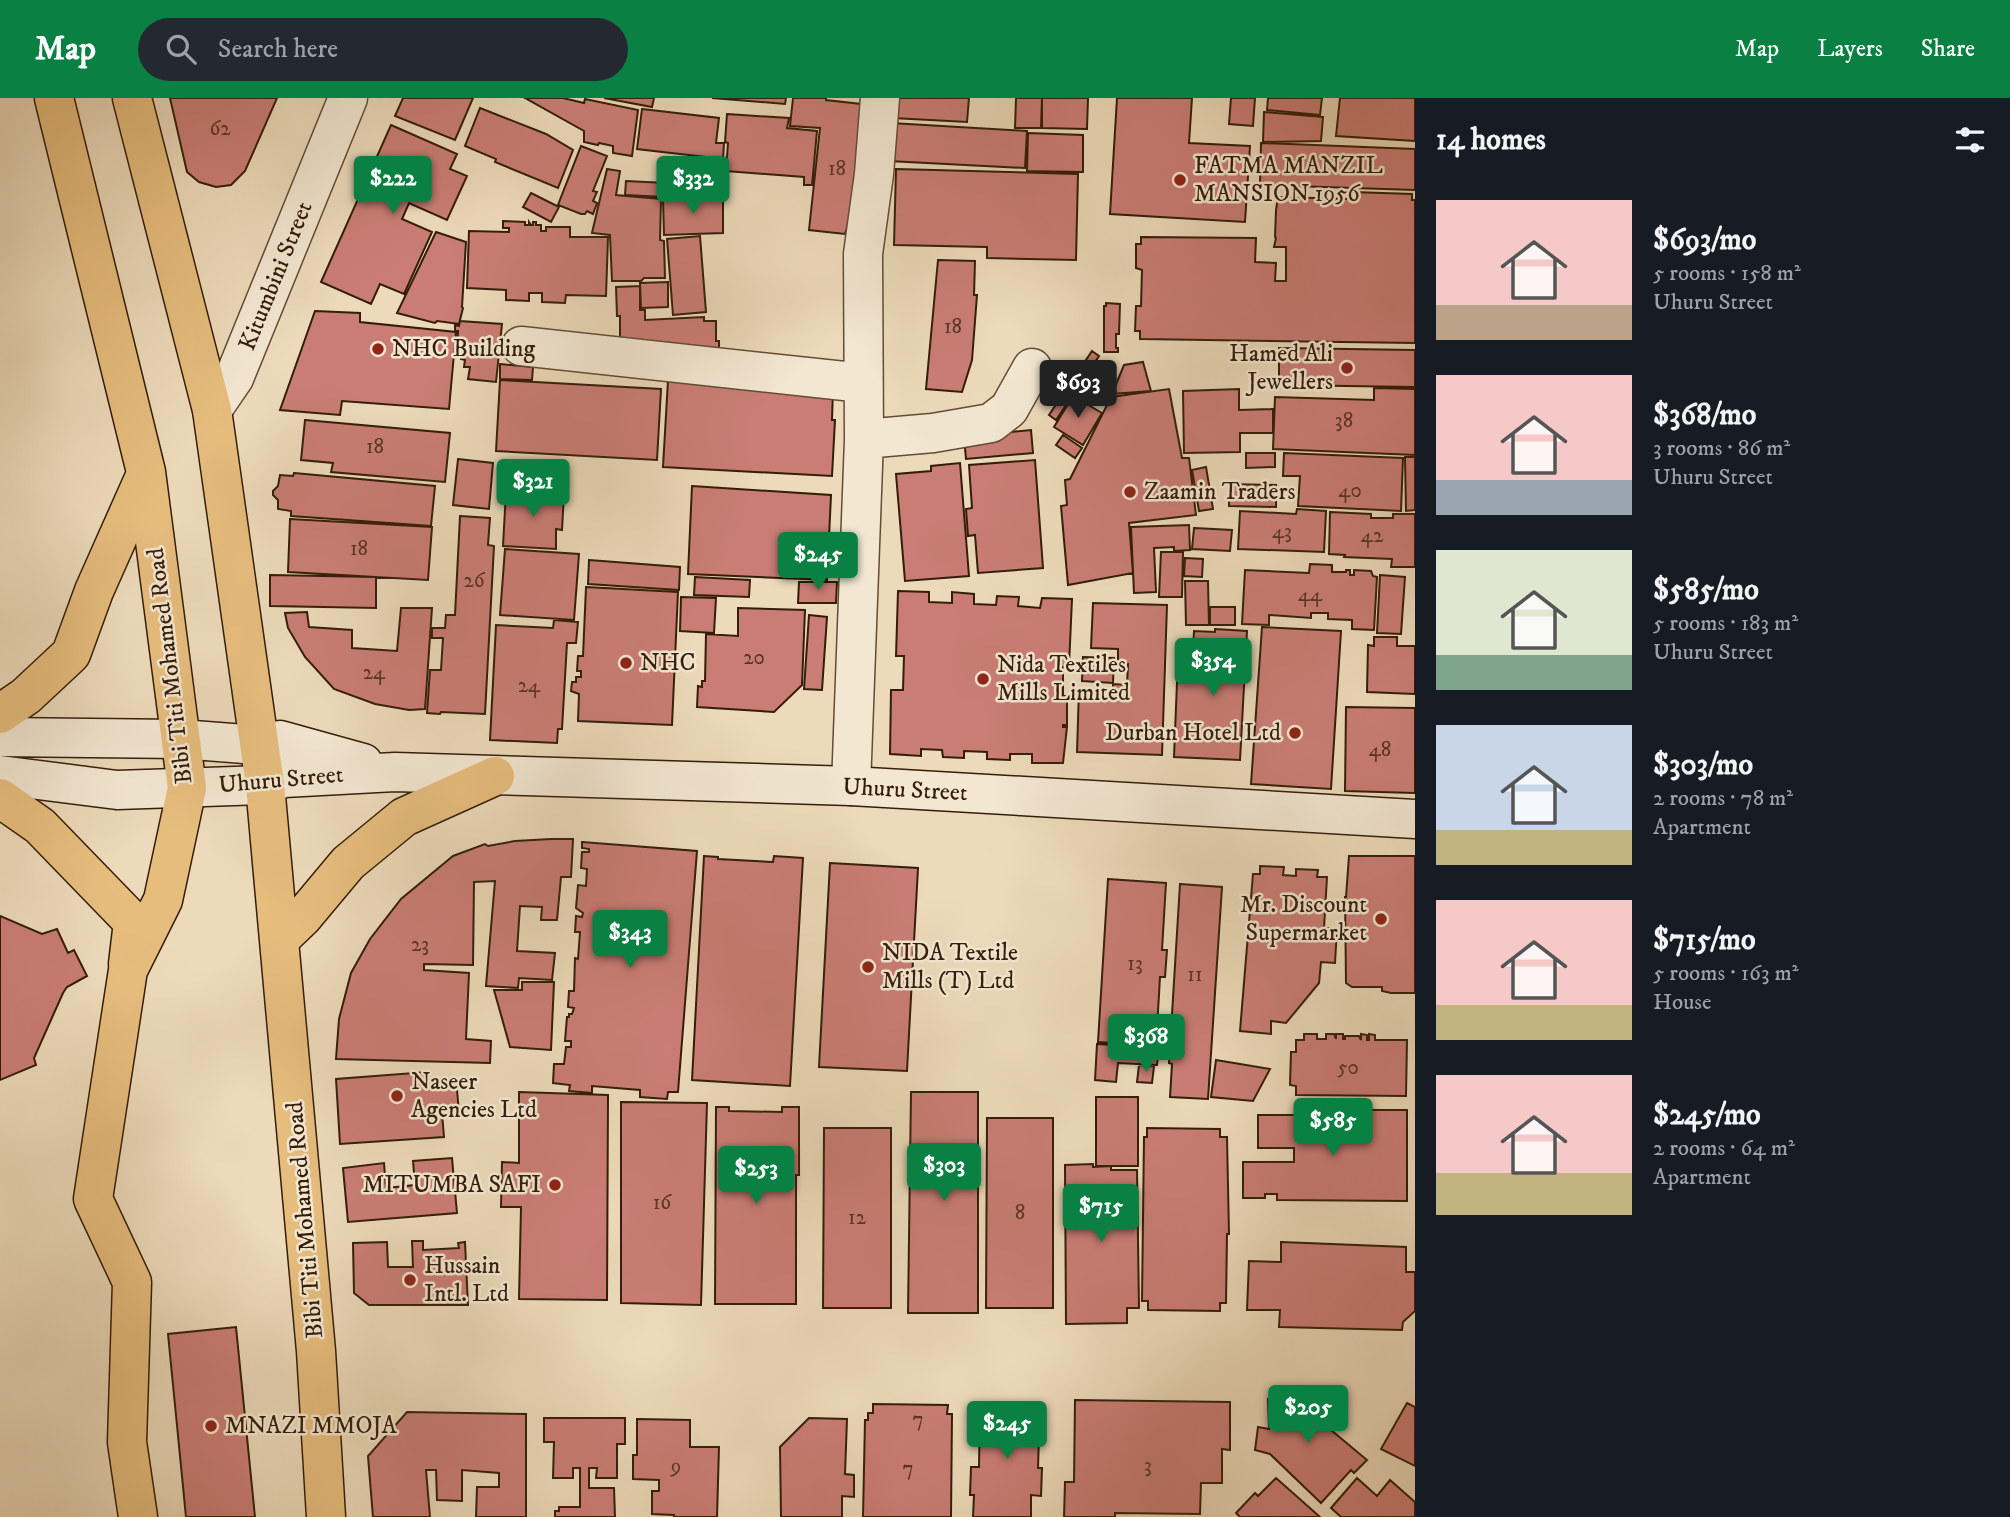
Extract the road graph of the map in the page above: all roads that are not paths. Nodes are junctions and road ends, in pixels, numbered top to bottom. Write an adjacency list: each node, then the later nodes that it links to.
1 (54, 98): 10 (highway, Bibi Titi Mohamed Road)
2 (132, 98): 8 (highway, Bibi Titi Mohamed Road)
3 (348, 98): 8 (main road, Kitumbini Street)
4 (880, 98): 7 (main road)
5 (521, 346): 7 (main road)
6 (1032, 368): 9 (main road)
7 (863, 383): 9 (main road)
8 (212, 410): 14 (highway, Bibi Titi Mohamed Road)
9 (864, 439): 19 (main road)
10 (146, 472): 11 (highway); 13 (highway, Bibi Titi Mohamed Road)
11 (0, 714)
12 (0, 737): 13 (main road, Uhuru Street)
13 (180, 739): 14 (main road, Uhuru Street); 20 (highway, Bibi Titi Mohamed Road)
14 (258, 745): 15 (main road, Uhuru Street); 18 (highway, Bibi Titi Mohamed Road)
15 (395, 772): 17 (main road, Uhuru Street); 18 (main road, Uhuru Street)
16 (0, 775): 20 (main road, Uhuru Street)
17 (495, 776): 19 (main road, Uhuru Street); 23 (highway)
18 (265, 785): 20 (main road, Uhuru Street); 23 (highway, Bibi Titi Mohamed Road)
19 (851, 786): 22 (main road, Uhuru Street)
20 (187, 788): 24 (highway, Bibi Titi Mohamed Road)
21 (0, 798): 24 (highway)
22 (1415, 819)
23 (280, 939): 26 (highway, Bibi Titi Mohamed Road)
24 (128, 970): 25 (highway, Bibi Titi Mohamed Road)
25 (138, 1517)
26 (326, 1517)

